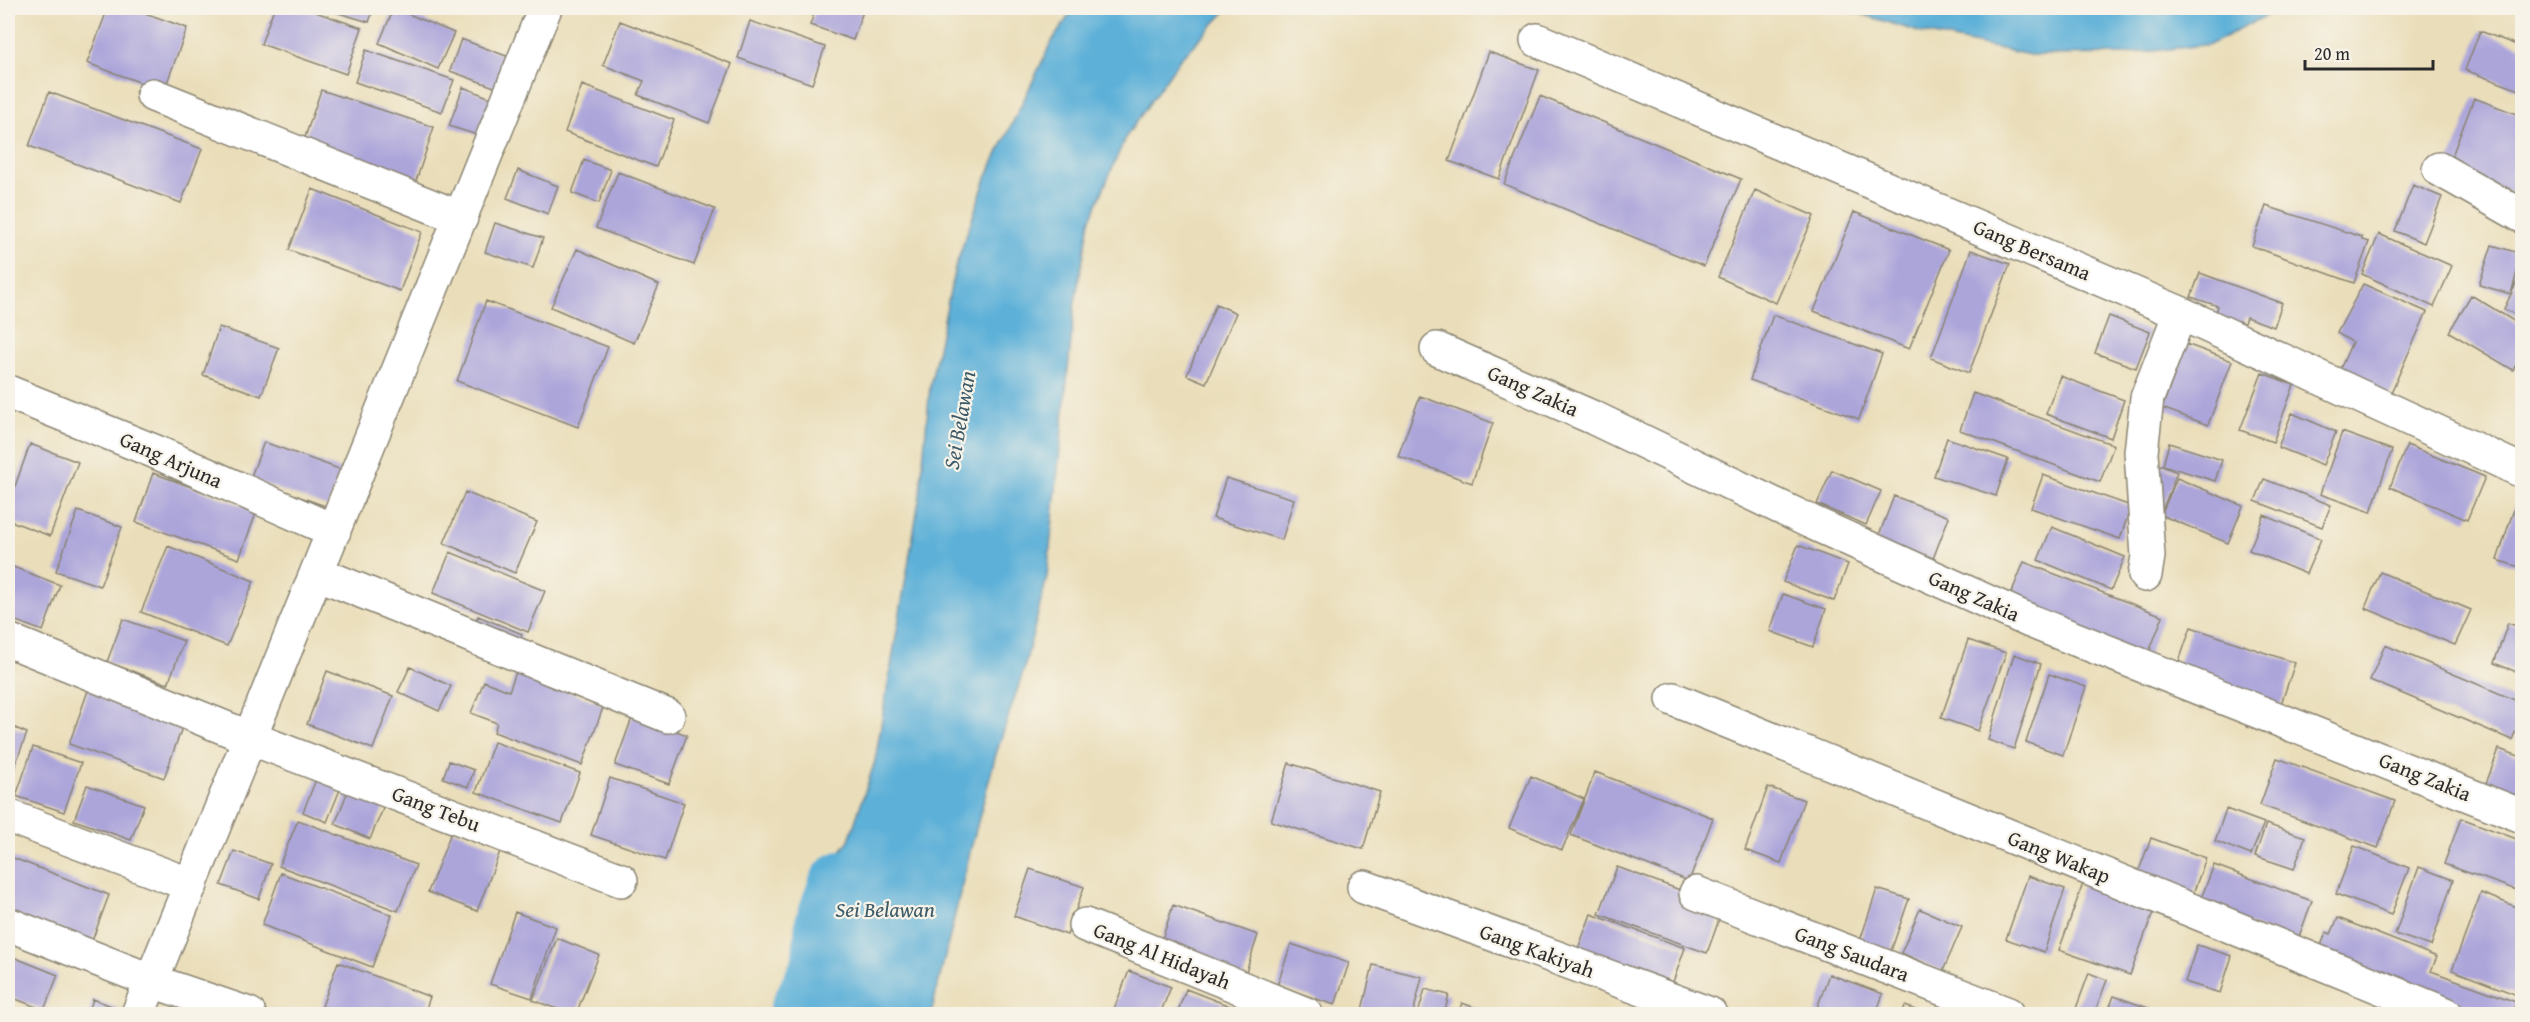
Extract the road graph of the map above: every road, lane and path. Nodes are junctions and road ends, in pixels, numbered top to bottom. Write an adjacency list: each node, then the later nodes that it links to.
1 (545, 8): 6 (street)
2 (1537, 40): 7 (street, Gang Bersama)
3 (153, 95): 6 (street)
4 (2439, 169): 5 (street)
5 (2523, 216)
6 (461, 218): 11 (street)
7 (2180, 313): 10 (street, Gang Bersama); 13 (street)
8 (1437, 349): 19 (street, Gang Zakia)
9 (8, 392): 11 (street, Gang Arjuna)
10 (2523, 471)
11 (334, 531): 12 (street)
12 (317, 573): 16 (street); 17 (street)
13 (2145, 575)
14 (8, 640): 17 (street, Gang Tebu)
15 (1673, 699): 32 (street, Gang Wakap)
16 (668, 716)
17 (250, 738): 20 (street, Gang Tebu); 21 (street)
18 (8, 816): 21 (street)
19 (2523, 816)
20 (621, 880)
21 (190, 885): 26 (street)
22 (1364, 887): 30 (street, Gang Kakiyah)
23 (1696, 893): 31 (street, Gang Saudara)
24 (8, 924): 26 (street)
25 (1085, 925): 29 (street, Gang Al Hidayah)
26 (152, 981): 27 (street); 28 (street)
27 (138, 1014)
28 (249, 1014)
29 (1306, 1014)
30 (1710, 1014)
31 (2008, 1014)
32 (2446, 1014)

